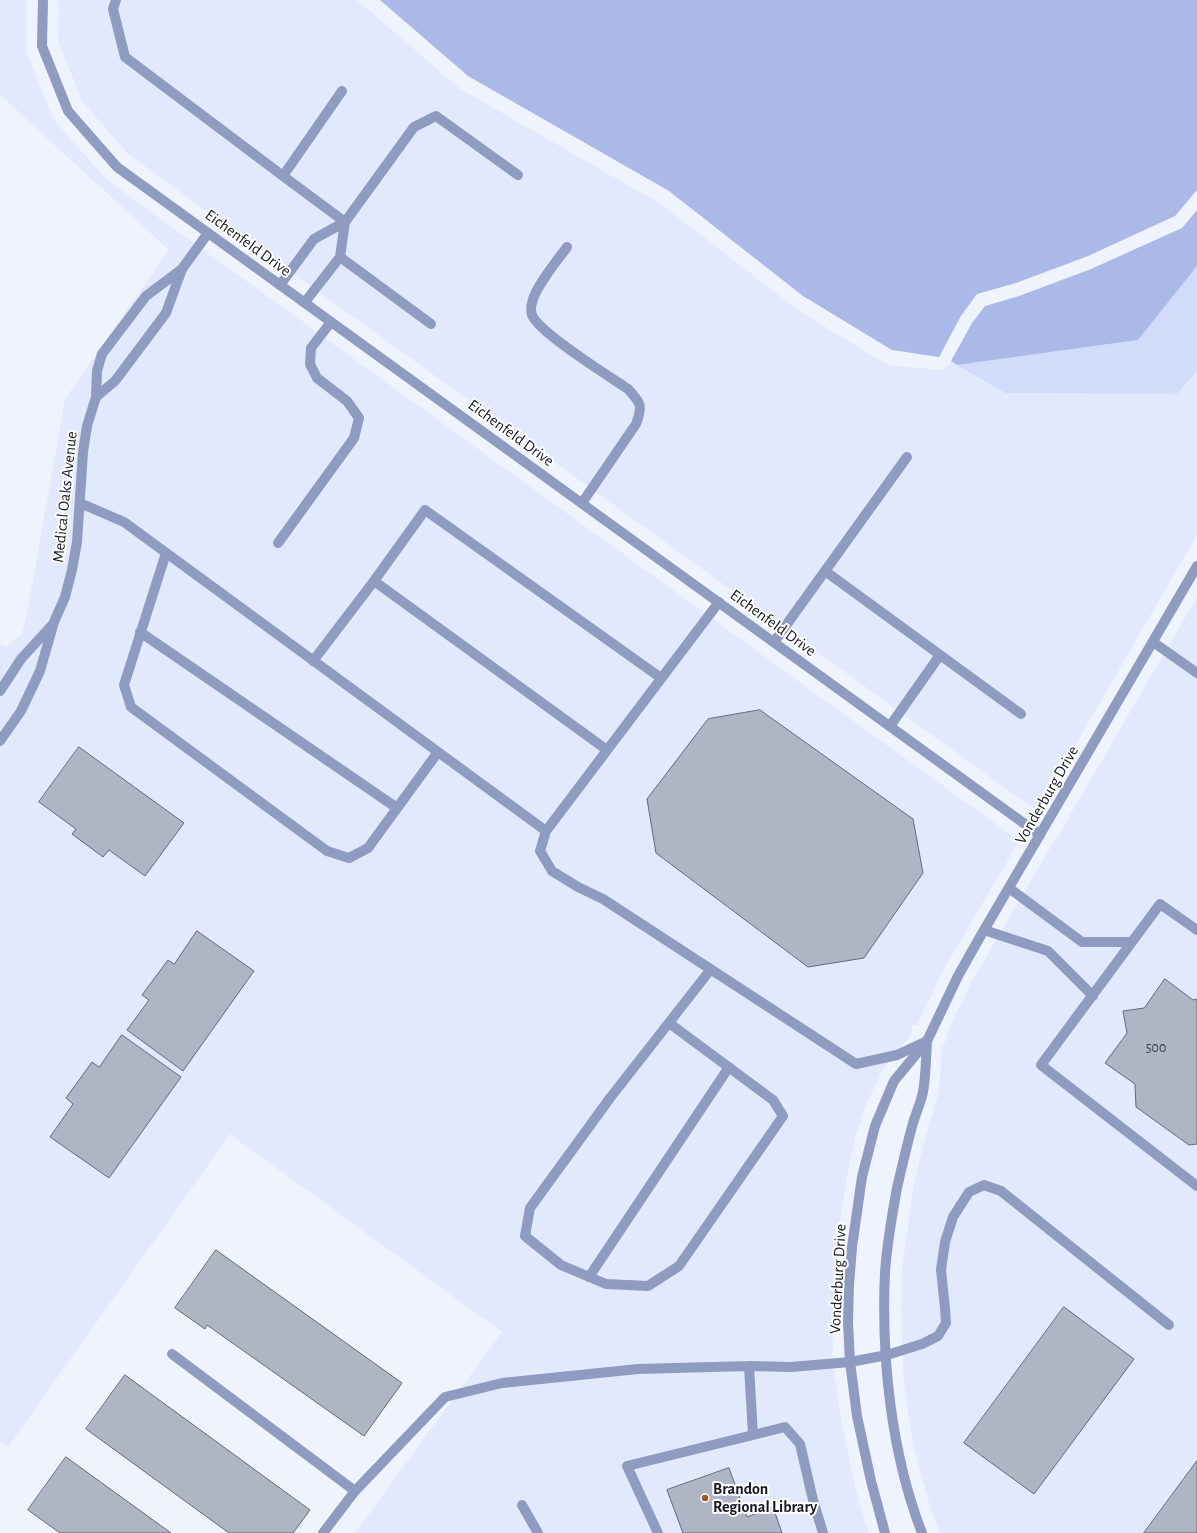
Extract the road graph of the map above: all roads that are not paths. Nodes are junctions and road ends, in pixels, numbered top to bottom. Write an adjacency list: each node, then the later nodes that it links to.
1 (43, 0): 7 (street, Eichenfeld Drive)
2 (116, 0): 5 (street)
3 (342, 91): 5 (street)
4 (518, 175): 6 (street)
5 (283, 176): 6 (street)
6 (345, 222): 9 (street); 11 (street)
7 (208, 233): 10 (street, Medical Oaks Avenue); 11 (street, Eichenfeld Drive)
8 (568, 247): 18 (street)
9 (340, 257): 12 (street); 14 (street)
10 (182, 269): 15 (street, Medical Oaks Avenue); 15 (street, Medical Oaks Avenue)
11 (280, 285): 12 (street, Eichenfeld Drive)
12 (305, 302): 13 (street, Eichenfeld Drive)
13 (331, 322): 18 (street, Eichenfeld Drive); 19 (street)
14 (431, 324)
15 (96, 397): 17 (street, Medical Oaks Avenue)
16 (907, 457): 22 (street)
17 (80, 503): 20 (street); 25 (street, Medical Oaks Avenue)
18 (582, 503): 24 (street, Eichenfeld Drive)
19 (278, 543)
20 (166, 553): 26 (street); 30 (street)
21 (1197, 566): 28 (street, Vonderburg Drive)
22 (825, 570): 27 (street); 29 (street)
23 (374, 580): 30 (street); 32 (street); 37 (street)
24 (719, 602): 27 (street, Eichenfeld Drive); 32 (street)
25 (54, 622): 33 (street, Medical Oaks Avenue); 36 (street, Medical Oaks Avenue)
26 (140, 632): 39 (street); 39 (street)
27 (774, 642): 35 (street, Eichenfeld Drive)
28 (1153, 642): 31 (street); 41 (street, Vonderburg Drive)
29 (940, 655): 34 (street); 35 (street)
30 (314, 661): 38 (street)
31 (1197, 673)
32 (662, 678): 37 (street)
33 (0, 691)
34 (1021, 714)
35 (890, 726): 41 (street, Eichenfeld Drive)
36 (0, 741)
37 (608, 750): 40 (street)
38 (438, 752): 39 (street); 40 (street)
39 (397, 808)
40 (546, 832): 46 (street)
41 (1040, 835): 42 (street, Vonderburg Drive)
42 (1009, 888): 43 (street, Vonderburg Drive); 45 (street)
43 (984, 930): 47 (street); 49 (street, Vonderburg Drive)
44 (1197, 930): 45 (street)
45 (1132, 942): 47 (street)
46 (711, 970): 48 (street); 49 (street)
47 (1093, 996): 51 (street)
48 (669, 1023): 50 (street); 52 (street)
49 (927, 1040): 55 (street, Vonderburg Drive); 56 (street, Vonderburg Drive)
50 (729, 1067): 52 (street); 52 (street)
51 (1197, 1186)
52 (589, 1276)
53 (1169, 1325): 55 (street)
54 (172, 1354): 59 (street)
55 (887, 1354): 56 (street); 66 (street, Vonderburg Drive)
56 (850, 1362): 57 (street); 65 (street, Vonderburg Drive)
57 (749, 1366): 58 (street); 59 (street)
58 (753, 1435): 63 (street); 64 (street)
59 (355, 1491): 61 (street)
60 (522, 1505): 62 (street)
61 (324, 1533)
62 (538, 1533)
63 (658, 1533)
64 (823, 1533)
65 (885, 1533)
66 (922, 1533)

